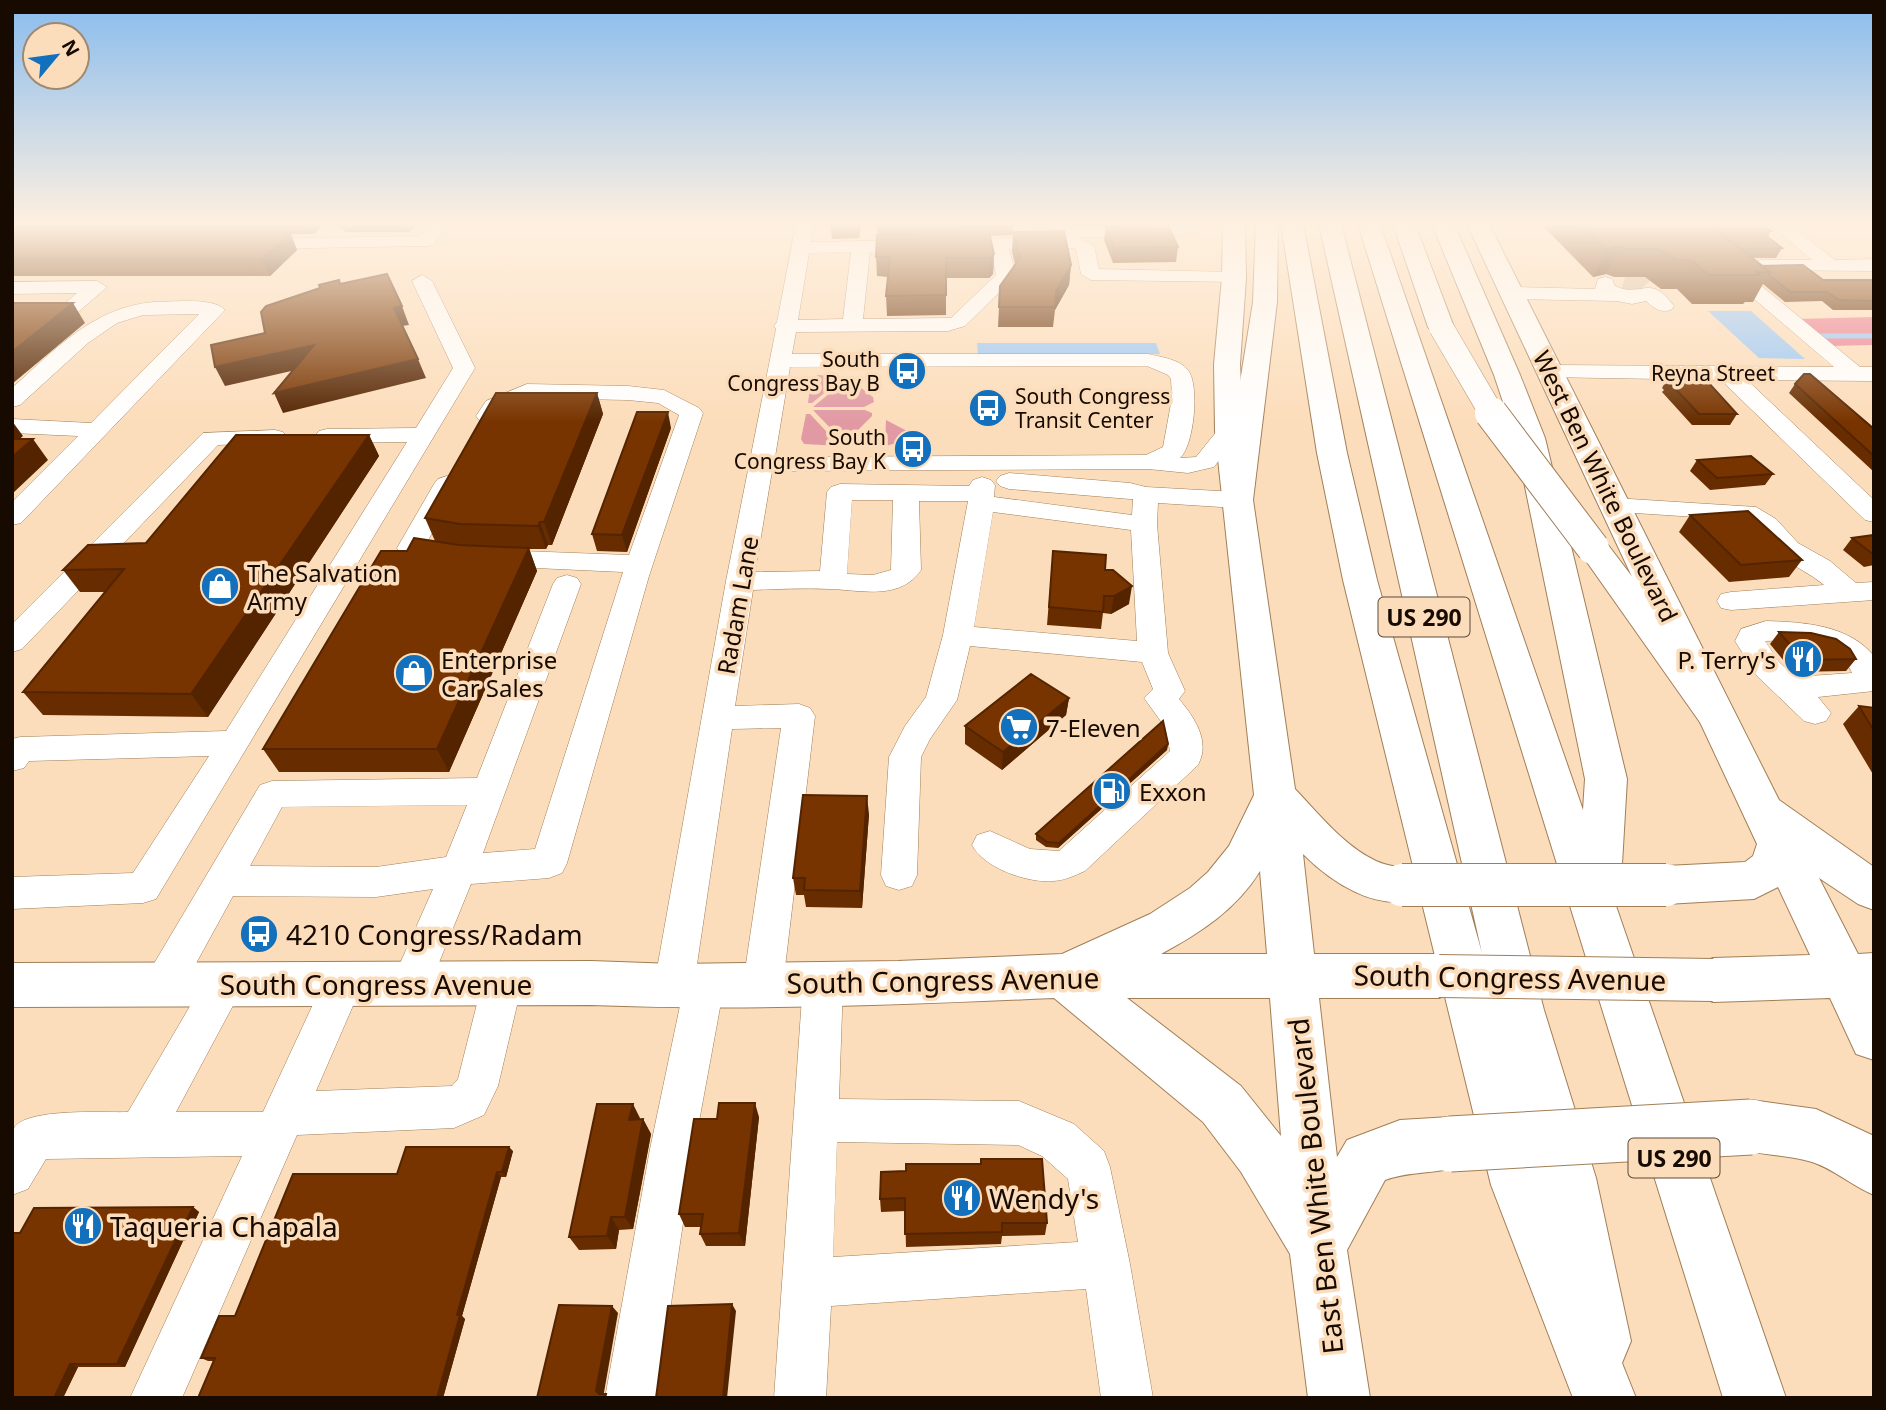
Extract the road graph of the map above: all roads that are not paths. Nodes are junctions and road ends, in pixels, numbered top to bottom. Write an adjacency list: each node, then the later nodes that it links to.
1 (94, 290): 19 (street)
2 (426, 290): 30 (street)
3 (791, 290): 20 (street, Radam Lane)
4 (856, 290): 21 (street)
5 (991, 290): 21 (street)
6 (1233, 290): 29 (main road)
7 (1267, 290): 36 (main road)
8 (1306, 290): 95 (main road)
9 (1314, 290): 96 (main road, US 290)
10 (1390, 290): 68 (main road, US 290)
11 (1428, 290): 55 (main road, bridge)
12 (1471, 290): 68 (main road)
13 (1511, 290): 17 (main road, West Ben White Boulevard)
14 (1581, 290): 17 (street)
15 (1623, 290): 18 (street)
16 (1755, 290): 25 (street)
17 (1513, 293): 23 (main road, West Ben White Boulevard)
18 (1664, 306)
19 (12, 309)
20 (784, 326): 21 (street); 22 (street, Radam Lane)
21 (852, 326)
22 (781, 361): 31 (street); 32 (street, Radam Lane)
23 (1552, 372): 24 (street, Reyna Street); 37 (main road, West Ben White Boulevard)
24 (1728, 374): 25 (street, Reyna Street); 38 (street)
25 (1864, 374)
26 (12, 400): 28 (street)
27 (12, 426): 28 (street)
28 (98, 430): 39 (street)
29 (1229, 431): 31 (street); 36 (main road)
30 (424, 435): 50 (street); 56 (street)
31 (1147, 462): 33 (street)
32 (763, 464): 33 (street); 43 (street, Radam Lane)
33 (982, 485): 34 (street); 35 (street); 40 (street); 48 (street)
34 (906, 492): 42 (street); 42 (street)
35 (1146, 495): 36 (street); 40 (street)
36 (1237, 500): 59 (main road)
37 (1614, 506): 45 (street); 55 (main road, West Ben White Boulevard)
38 (1874, 514)
39 (12, 517)
40 (1144, 523): 51 (street)
41 (639, 564): 41 (street); 63 (street)
42 (833, 580): 43 (street)
43 (740, 582): 54 (street, Radam Lane)
44 (567, 584): 58 (street)
45 (1862, 592): 46 (street)
46 (1803, 596): 47 (street); 49 (street)
47 (1731, 601)
48 (958, 635): 51 (street); 64 (street)
49 (1825, 636): 52 (street); 52 (street)
50 (12, 642)
51 (1153, 653): 62 (street)
52 (1792, 688): 53 (street)
53 (1815, 713)
54 (718, 718): 75 (street); 79 (street, Radam Lane)
55 (1718, 718): 60 (main road, West Ben White Boulevard)
56 (235, 743): 57 (street); 67 (street)
57 (15, 752)
58 (489, 791): 63 (street); 65 (street)
59 (1275, 795): 61 (main road, bridge); 69 (main road); 71 (main road)
60 (1760, 805): 61 (main road, West Ben White Boulevard); 66 (main road)
61 (1780, 844): 70 (main road, West Ben White Boulevard)
62 (990, 845)
63 (459, 870): 65 (street); 73 (street)
64 (899, 875)
65 (223, 881): 76 (street)
66 (1874, 891)
67 (12, 893)
68 (1596, 917): 97 (main road, US 290)
69 (1292, 975): 70 (main road, South Congress Avenue, bridge); 71 (main road, South Congress Avenue); 87 (main road, East Ben White Boulevard)
70 (1858, 975): 81 (main road)
71 (1063, 976): 72 (main road, South Congress Avenue); 87 (main road)
72 (823, 983): 75 (main road, South Congress Avenue); 82 (street)
73 (411, 984): 74 (main road, South Congress Avenue); 78 (main road, South Congress Avenue)
74 (502, 984): 79 (main road, South Congress Avenue); 83 (street)
75 (763, 984): 79 (main road, South Congress Avenue)
76 (163, 985): 77 (main road, South Congress Avenue); 80 (main road, South Congress Avenue)
77 (224, 985): 78 (main road, South Congress Avenue); 84 (street)
78 (342, 985): 83 (street)
79 (689, 986): 91 (street, Radam Lane)
80 (14, 987)
81 (1874, 1037)
82 (817, 1120): 88 (street); 89 (street)
83 (279, 1124): 84 (street); 90 (street)
84 (140, 1134): 86 (street)
85 (1874, 1168): 87 (main road, bridge)
86 (12, 1173)
87 (1318, 1246): 94 (main road, East Ben White Boulevard)
88 (1106, 1264): 89 (street); 93 (street)
89 (808, 1283): 92 (street)
90 (156, 1398)
91 (631, 1398)
92 (800, 1398)
93 (1127, 1398)
94 (1339, 1398)
95 (1605, 1398)
96 (1612, 1398)
97 (1755, 1398)

